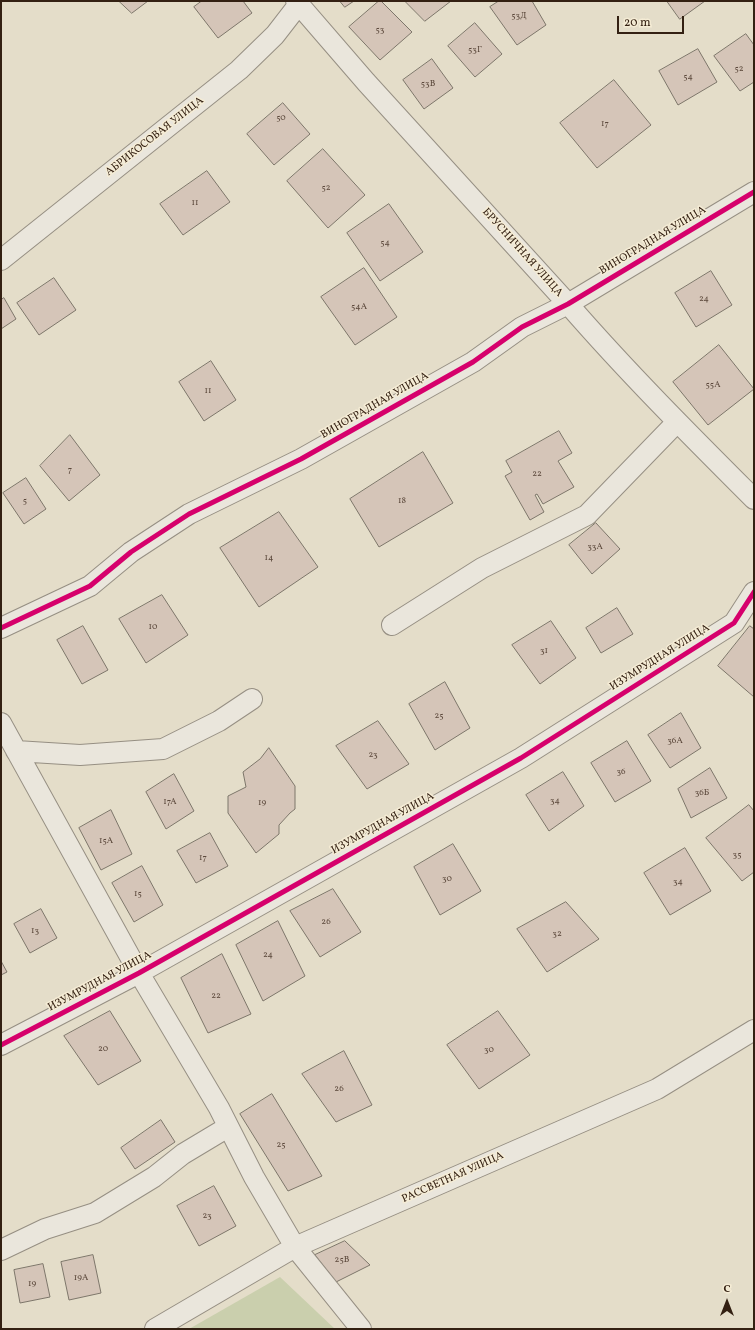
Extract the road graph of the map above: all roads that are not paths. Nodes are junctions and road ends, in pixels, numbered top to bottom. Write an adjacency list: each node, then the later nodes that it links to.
1 (298, 2): 3 (street, АБРИКОСОВАЯ УЛИЦА); 4 (street, БРУСНИЧНАЯ УЛИЦА)
2 (754, 192): 4 (street, ВИНОГРАДНАЯ УЛИЦА)
3 (1, 260)
4 (568, 304): 5 (street, БРУСНИЧНАЯ УЛИЦА); 9 (street, ВИНОГРАДНАЯ УЛИЦА)
5 (677, 422): 6 (street, БРУСНИЧНАЯ УЛИЦА); 8 (street)
6 (754, 500)
7 (754, 592): 13 (street, ИЗУМРУДНАЯ УЛИЦА)
8 (392, 625)
9 (1, 628)
10 (252, 699): 12 (street)
11 (1, 723): 12 (street)
12 (16, 751): 13 (street)
13 (139, 974): 15 (street, ИЗУМРУДНАЯ УЛИЦА); 16 (street)
14 (754, 1030): 17 (street, РАССВЕТНАЯ УЛИЦА)
15 (1, 1045)
16 (228, 1127): 17 (street); 18 (street)
17 (295, 1247): 19 (street, РАССВЕТНАЯ УЛИЦА); 20 (street)
18 (1, 1250)
19 (154, 1329)
20 (361, 1329)

